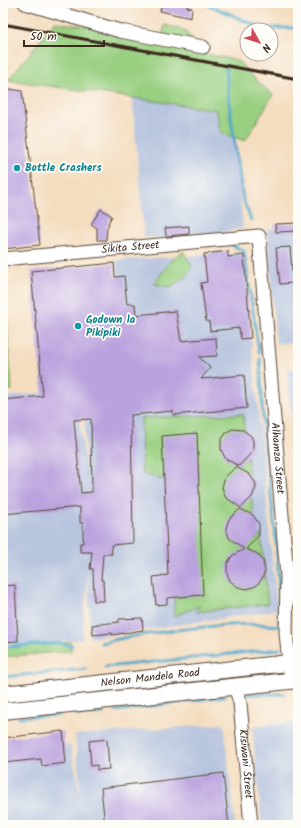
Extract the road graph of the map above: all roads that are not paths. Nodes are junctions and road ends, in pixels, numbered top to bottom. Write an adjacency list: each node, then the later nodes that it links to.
1 (25, 3): 2 (street)
2 (203, 48)
3 (259, 236): 4 (street, Sikita Street); 5 (street, Alhamza Street)
4 (3, 259)
5 (286, 633): 6 (street); 7 (street, Alhamza Street)
6 (298, 646)
7 (294, 662): 8 (street, Alhamza Street); 10 (main road, Nelson Mandela Road)
8 (295, 680): 9 (main road, Nelson Mandela Road)
9 (235, 686): 11 (main road, Nelson Mandela Road); 12 (street, Kisiwani Street)
10 (3, 694)
11 (3, 711)
12 (252, 825)

